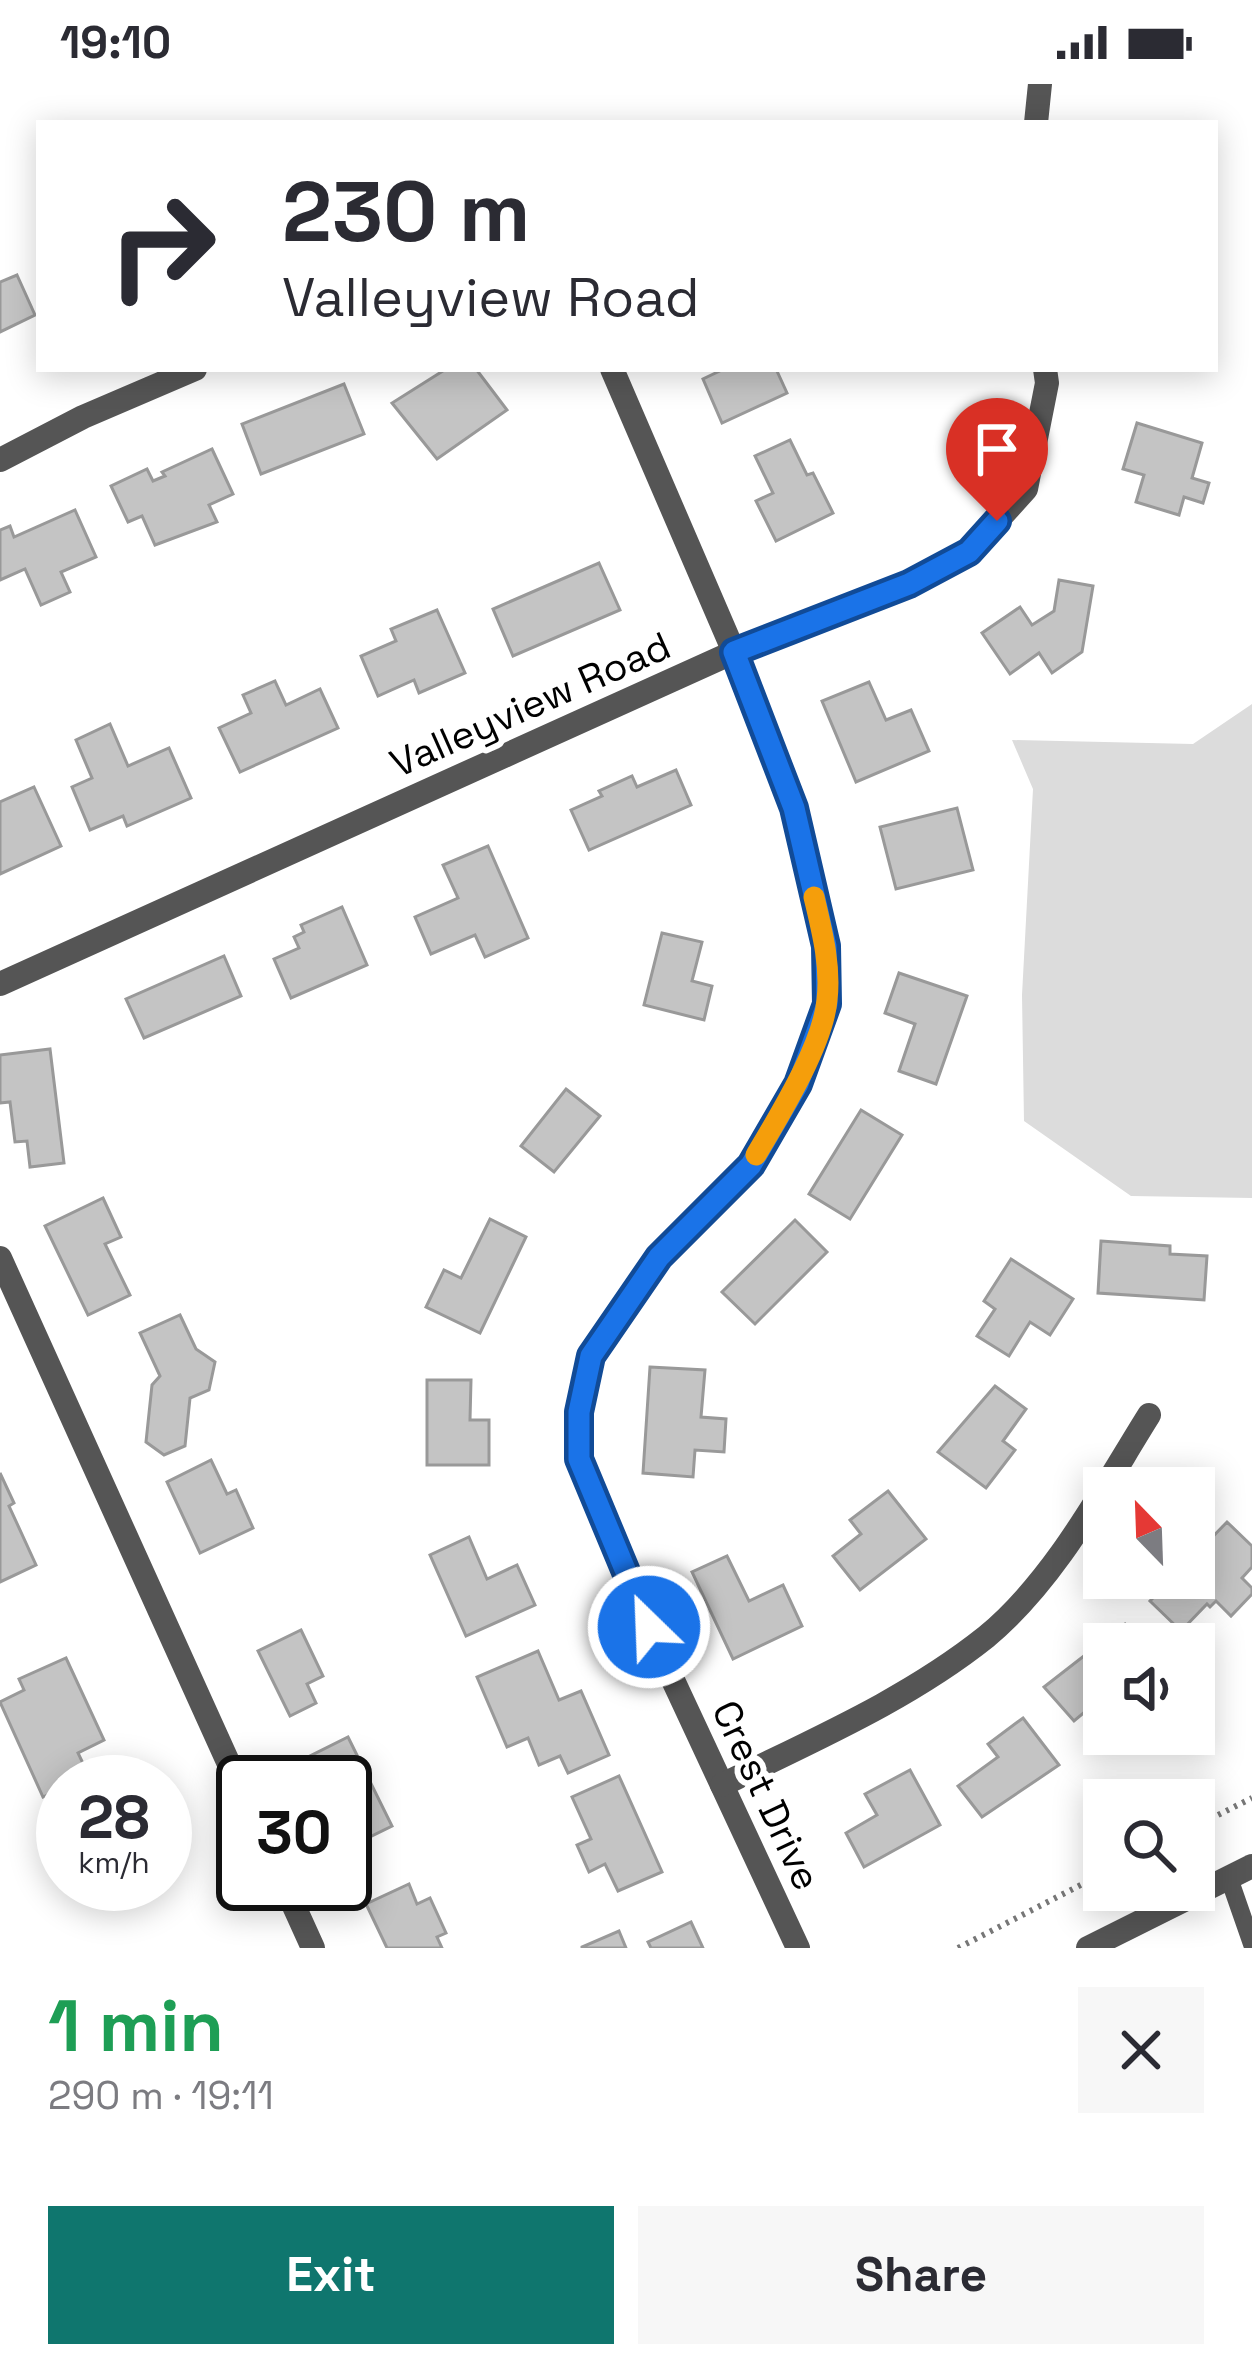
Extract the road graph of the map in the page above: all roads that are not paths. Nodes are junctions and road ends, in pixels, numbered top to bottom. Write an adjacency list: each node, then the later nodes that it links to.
1 (1040, 84): 2 (street)
2 (1036, 120)
3 (188, 372): 6 (street)
4 (613, 372): 7 (street, Crest Drive)
5 (1045, 372): 7 (street, Valleyview Road)
6 (0, 460)
7 (734, 652): 8 (street, Valleyview Road); 12 (street, Crest Drive)
8 (0, 984)
9 (0, 1258): 11 (street)
10 (1149, 1415): 12 (street)
11 (225, 1755)
12 (722, 1785): 17 (street, Crest Drive)
13 (1240, 1872): 15 (lane); 18 (street)
14 (296, 1911): 16 (street)
15 (1252, 1944)
16 (313, 1948)
17 (798, 1948)
18 (1088, 1948)

